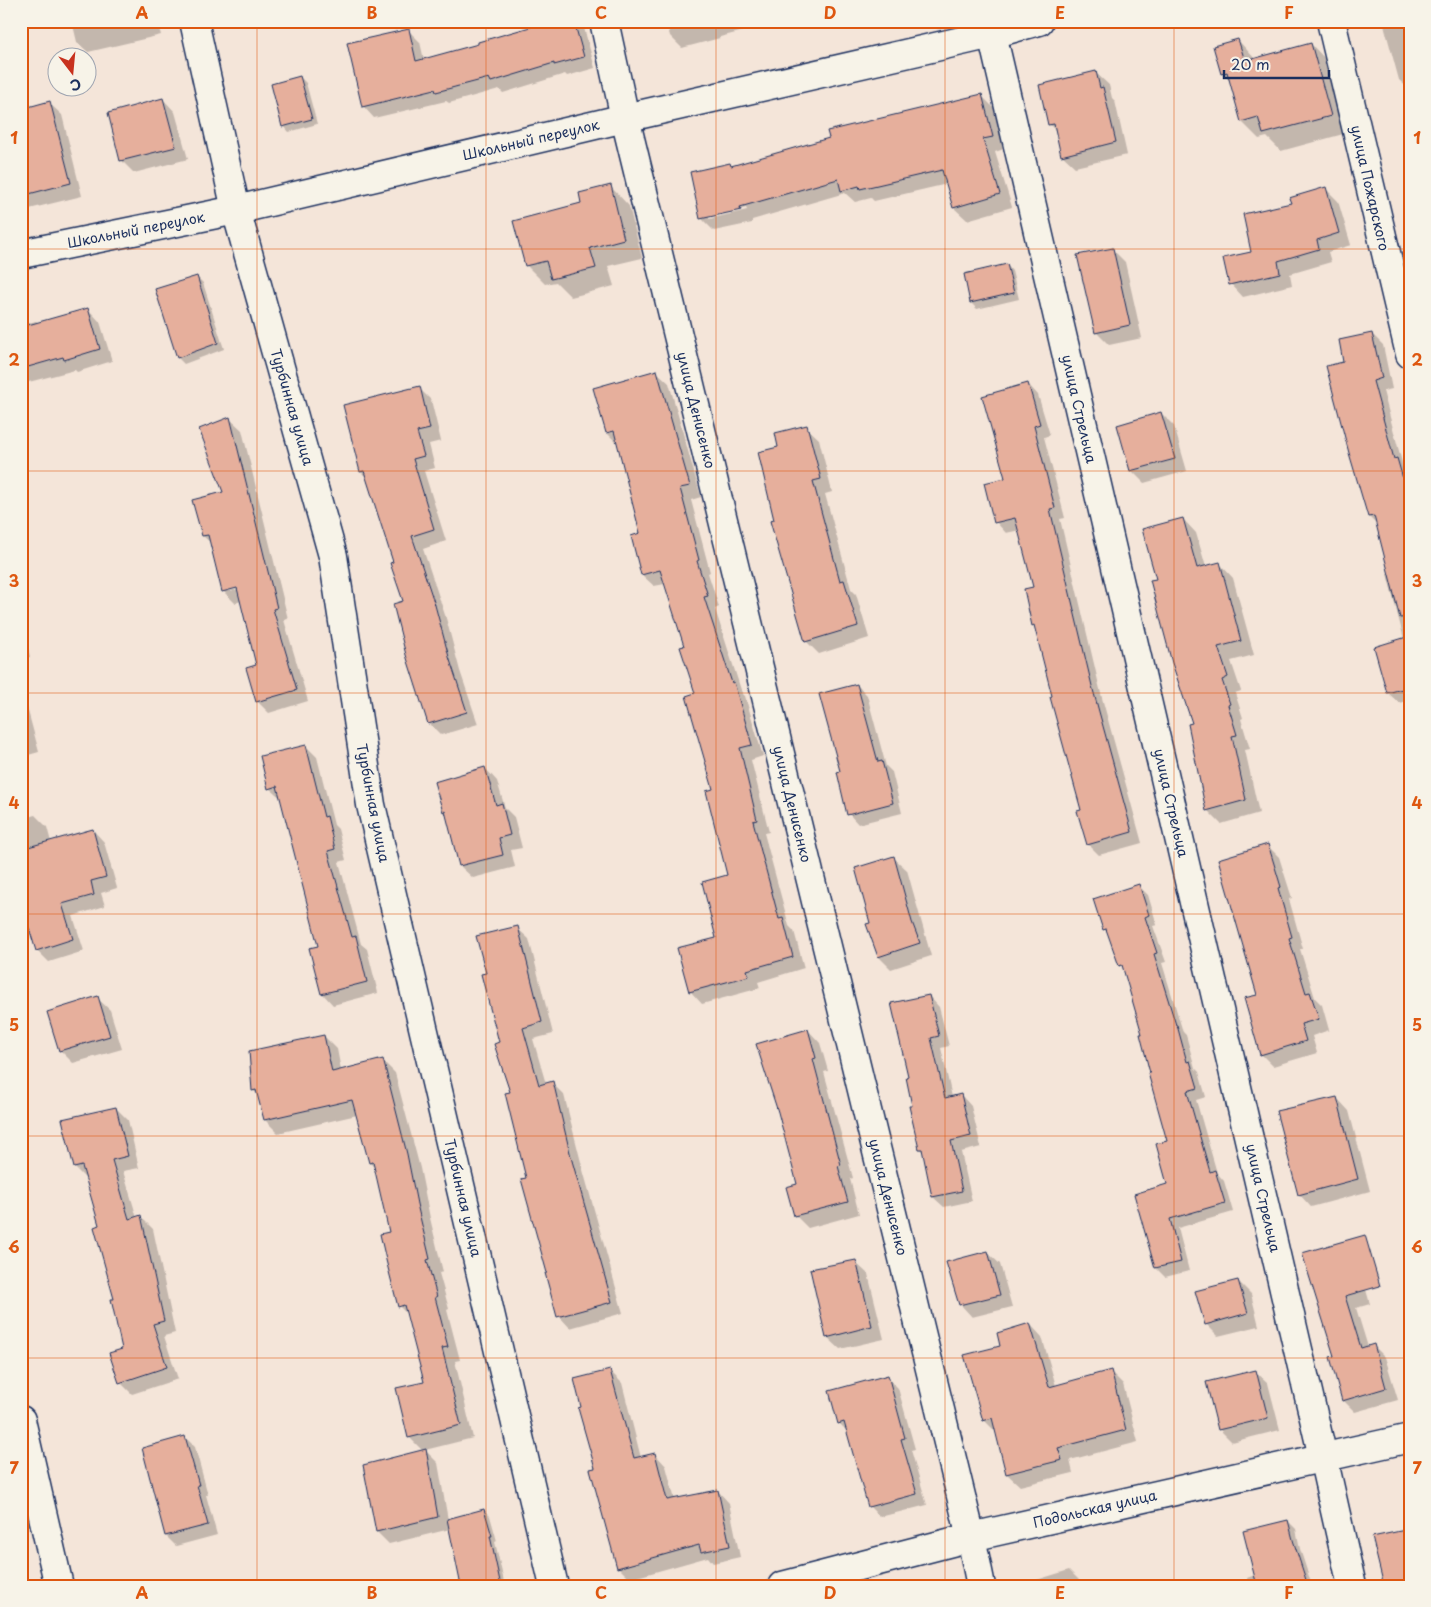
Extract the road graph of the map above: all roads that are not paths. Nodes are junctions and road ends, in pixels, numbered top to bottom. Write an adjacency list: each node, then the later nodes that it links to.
1 (194, 21): 7 (street, Турбинная улица)
2 (604, 21): 6 (street, улица Денисенко)
3 (1039, 21): 5 (street, Школьный переулок)
4 (1331, 21): 9 (street, улица Пожарского)
5 (991, 27): 6 (street, Школьный переулок); 12 (street, улица Стрельца)
6 (625, 118): 7 (street, Школьный переулок); 13 (street, улица Денисенко)
7 (236, 210): 8 (street, Школьный переулок); 15 (street, Турбинная улица)
8 (21, 254)
9 (1410, 354)
10 (21, 1420): 14 (street)
11 (1410, 1438): 12 (street, Подольская улица)
12 (1324, 1456): 13 (street, Подольская улица); 18 (street, улица Стрельца)
13 (971, 1538): 16 (street, Подольская улица); 17 (street, улица Денисенко)
14 (59, 1586)
15 (554, 1586)
16 (782, 1586)
17 (981, 1586)
18 (1352, 1586)

